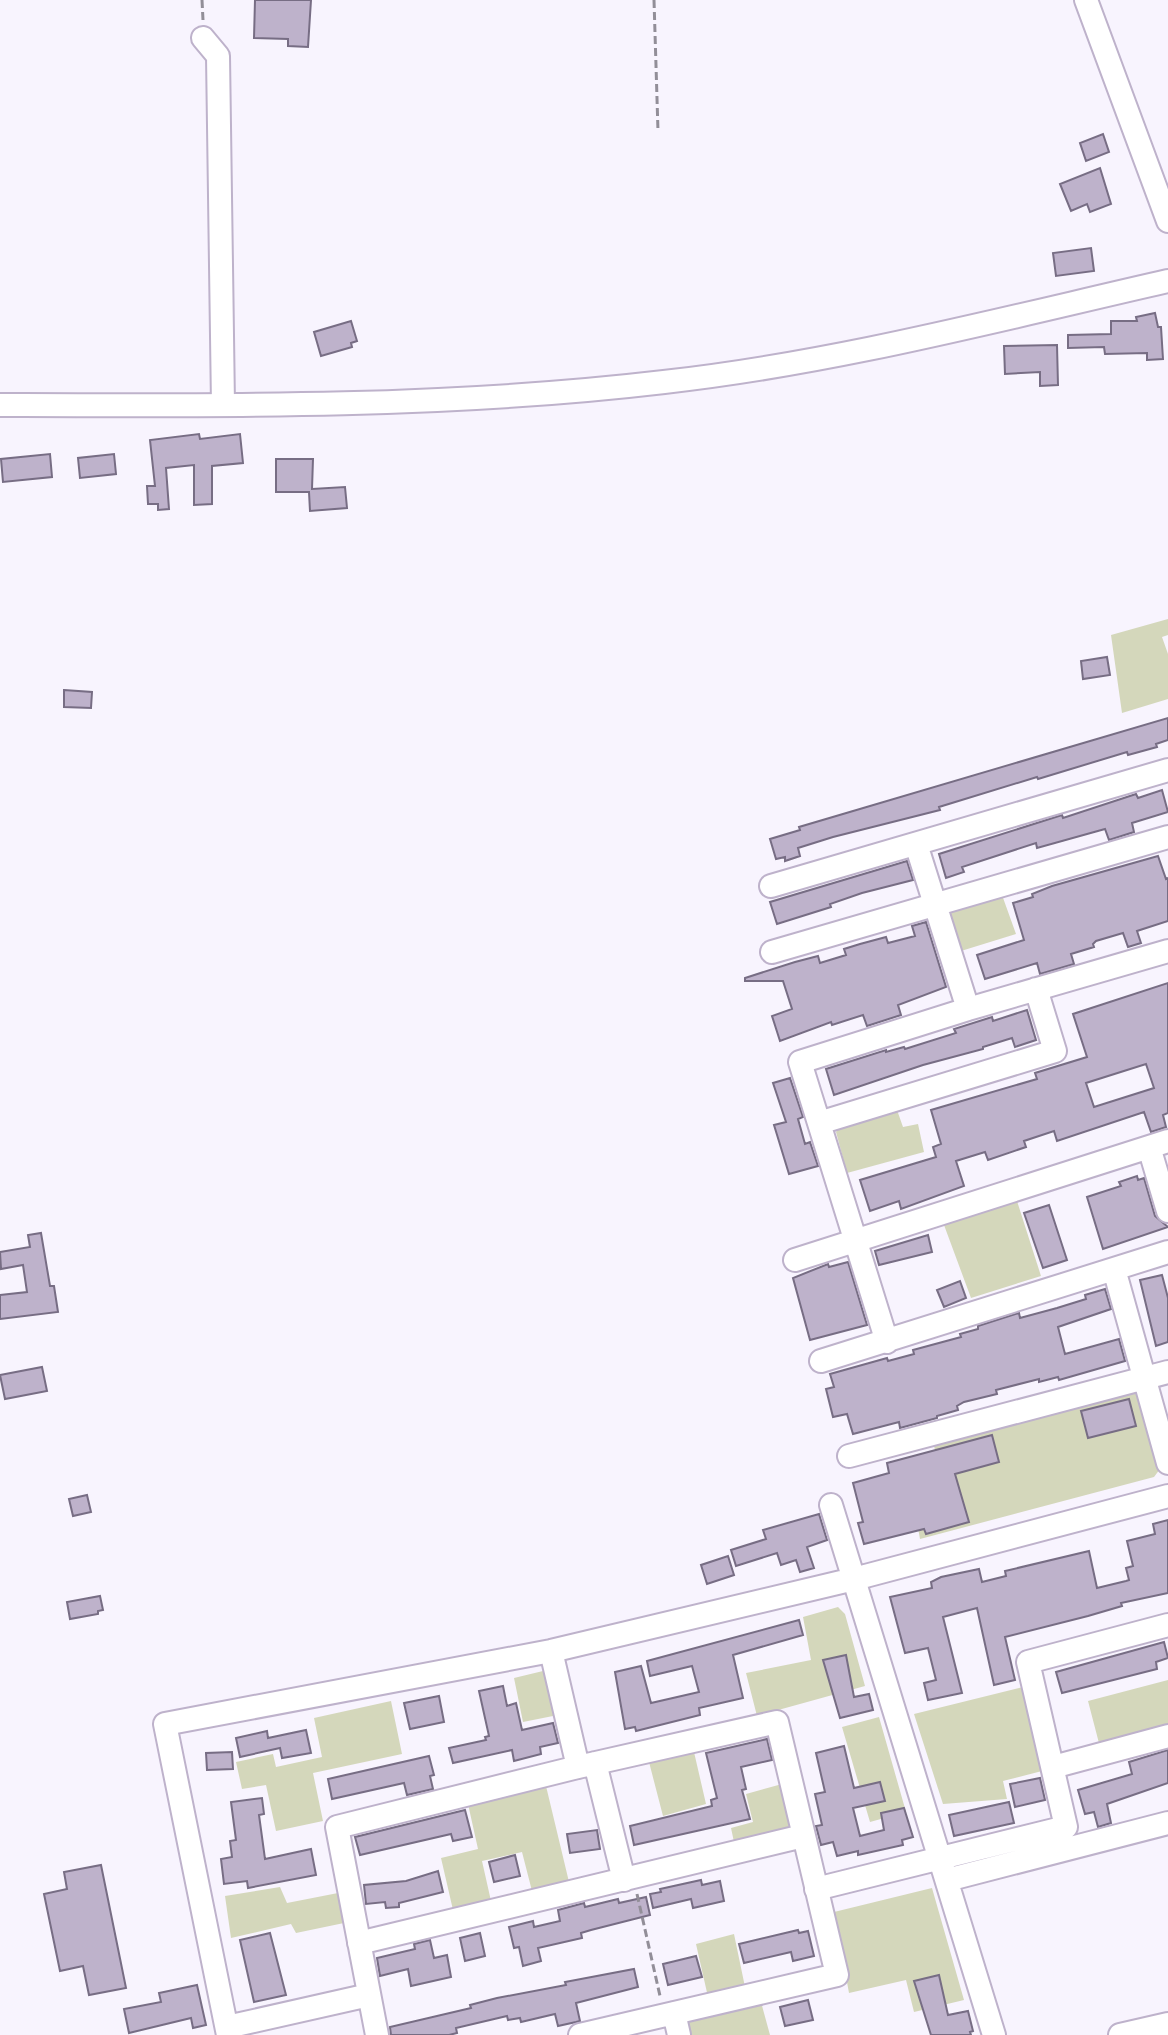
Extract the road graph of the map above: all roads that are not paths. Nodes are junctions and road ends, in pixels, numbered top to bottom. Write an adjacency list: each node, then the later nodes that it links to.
1 (1086, 0): 3 (street)
2 (203, 38): 6 (street)
3 (1168, 221)
4 (1168, 281): 6 (street)
5 (0, 405): 6 (street)
6 (223, 405)
7 (1168, 771): 9 (street)
8 (1168, 837): 11 (street)
9 (916, 844): 10 (street); 11 (street)
10 (771, 886)
11 (935, 905): 13 (street); 15 (street)
12 (1168, 951): 14 (street)
13 (772, 952)
14 (1036, 989): 15 (street); 16 (street)
15 (968, 1009): 16 (street)
16 (819, 1123): 19 (street)
17 (1158, 1144): 18 (street); 19 (street)
18 (1168, 1211)
19 (856, 1241): 21 (street); 23 (street)
20 (1168, 1252): 22 (street)
21 (795, 1260)
22 (1114, 1269): 23 (street); 26 (street)
23 (887, 1342): 24 (street)
24 (821, 1361)
25 (1168, 1372): 26 (street)
26 (1145, 1379): 27 (street); 28 (street)
27 (849, 1456)
28 (1168, 1463)
29 (1168, 1496): 31 (street)
30 (831, 1505): 31 (street)
31 (854, 1579): 33 (street); 39 (street)
32 (1168, 1625): 36 (street)
33 (551, 1651): 35 (street); 46 (street)
34 (1168, 1736): 36 (street)
35 (587, 1765): 38 (street); 40 (street); 42 (street)
36 (1053, 1767): 39 (street)
37 (1168, 1823): 39 (street)
38 (803, 1836): 40 (street); 41 (street)
39 (944, 1870): 41 (street); 49 (street)
40 (624, 1880): 42 (street)
41 (816, 1889): 44 (street)
42 (359, 1943): 43 (street)
43 (369, 1995): 46 (street); 47 (street)
44 (676, 2024): 48 (street)
45 (1168, 2024): 50 (street)
46 (228, 2031)
47 (377, 2035)
48 (580, 2035)
49 (994, 2035)
50 (1120, 2035)

